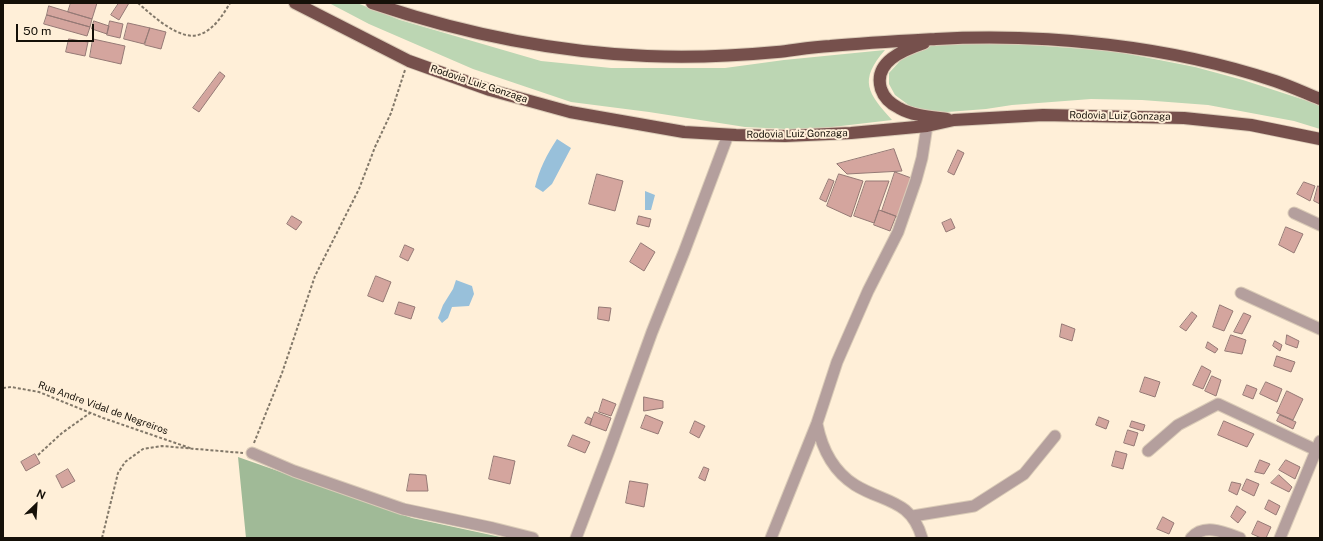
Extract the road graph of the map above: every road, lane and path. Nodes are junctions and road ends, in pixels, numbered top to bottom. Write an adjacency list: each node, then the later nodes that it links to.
1 (138, 3): 2 (path)
2 (230, 3)
3 (295, 3): 6 (highway, Rodovia Luiz Gonzaga)
4 (372, 3): 5 (highway)
5 (938, 38): 7 (highway); 8 (highway)
6 (409, 61): 10 (highway, Rodovia Luiz Gonzaga); 23 (path)
7 (1320, 99)
8 (954, 120): 9 (highway, Rodovia Luiz Gonzaga); 11 (highway, Rodovia Luiz Gonzaga)
9 (928, 126): 10 (highway, Rodovia Luiz Gonzaga); 18 (street)
10 (728, 135): 28 (street)
11 (1320, 139)
12 (1294, 213): 13 (street)
13 (1320, 225)
14 (1242, 293): 15 (street)
15 (1320, 329)
16 (3, 388): 17 (path, Rua Andre Vidal de Negreiros)
17 (90, 413): 21 (path, Rua Andre Vidal de Negreiros); 24 (path)
18 (817, 424): 25 (street); 29 (street)
19 (1056, 436): 25 (street)
20 (1318, 446): 22 (street); 33 (street)
21 (196, 450): 23 (path); 26 (path)
22 (1148, 451)
23 (252, 453): 27 (street)
24 (38, 455)
25 (913, 516): 30 (street)
26 (102, 538)
27 (533, 538)
28 (576, 538)
29 (771, 538)
30 (922, 538)
31 (1191, 538): 32 (street)
32 (1240, 538)
33 (1280, 538)

